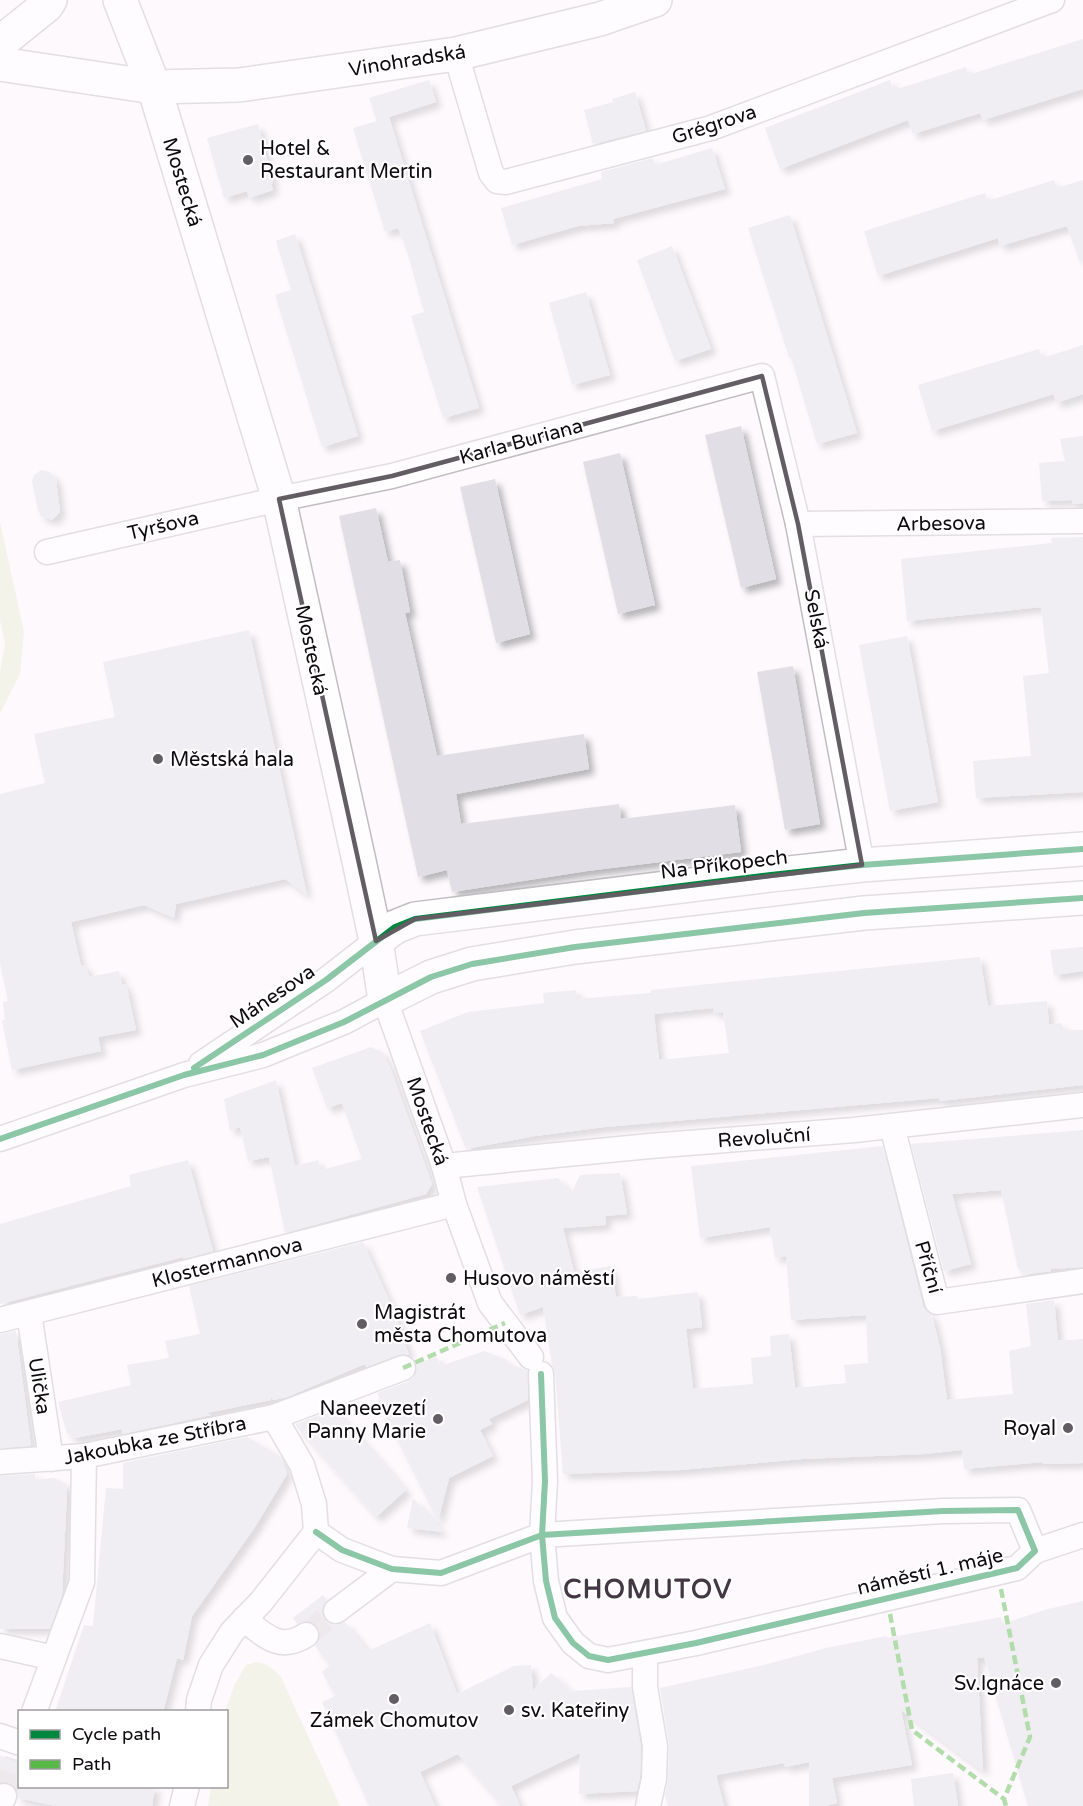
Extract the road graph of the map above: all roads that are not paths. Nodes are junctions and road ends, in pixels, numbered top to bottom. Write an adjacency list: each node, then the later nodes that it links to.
1 (50, 0): 5 (street)
2 (120, 0): 8 (street, Mostecká)
3 (655, 0): 6 (street, Vinohradská)
4 (1052, 0): 6 (street, Grégrova)
5 (0, 43)
6 (456, 54): 8 (street, Vinohradská)
7 (0, 64): 8 (street, Vinohradská)
8 (154, 87): 10 (street, Mostecká)
9 (762, 376): 10 (street, Karla Buriana); 12 (street, Selská)
10 (279, 499): 13 (street, Tyršova); 17 (street, Mostecká)
11 (1083, 521): 12 (street, Arbesova)
12 (798, 524): 15 (street, Selská)
13 (47, 552)
14 (1083, 849): 15 (street, Na Příkopech)
15 (862, 865): 17 (street, Na Příkopech)
16 (1083, 898): 18 (street)
17 (376, 942): 18 (street, Mostecká); 19 (street, Mánesova)
18 (385, 1000): 19 (street, Mánesova); 23 (street, Mostecká)
19 (184, 1075): 22 (street, Mánesova)
20 (1083, 1105): 21 (street, Revoluční)
21 (892, 1126): 23 (street, Revoluční); 25 (street, Příční)
22 (0, 1139)
23 (444, 1166): 24 (street, Mostecká)
24 (453, 1204): 26 (street, Klostermannova); 34 (street, Mostecká)
25 (1083, 1281)
26 (29, 1313): 27 (street, Klostermannova); 31 (street, Ulička)
27 (0, 1320)
28 (404, 1368): 29 (street)
29 (274, 1417): 30 (street, Jakoubka ze Stříbra); 33 (street)
30 (84, 1456): 31 (street, Jakoubka ze Stříbra); 43 (street)
31 (51, 1459): 32 (street, Jakoubka ze Stříbra)
32 (0, 1462)
33 (316, 1532): 37 (street, náměstí 1. máje); 39 (street)
34 (542, 1535): 36 (street, náměstí 1. máje); 37 (street, náměstí 1. máje); 42 (street, náměstí 1. máje)
35 (1083, 1535): 36 (street)
36 (1035, 1551): 42 (street, náměstí 1. máje)
37 (392, 1569): 38 (street)
38 (336, 1611)
39 (244, 1619): 40 (street); 45 (street)
40 (306, 1635)
41 (0, 1646): 43 (street)
42 (645, 1653): 50 (street)
43 (54, 1658): 44 (street)
44 (35, 1710)
45 (198, 1710)
46 (0, 1736): 47 (street)
47 (18, 1751)
48 (186, 1788): 49 (street)
49 (182, 1806)
50 (648, 1806)

